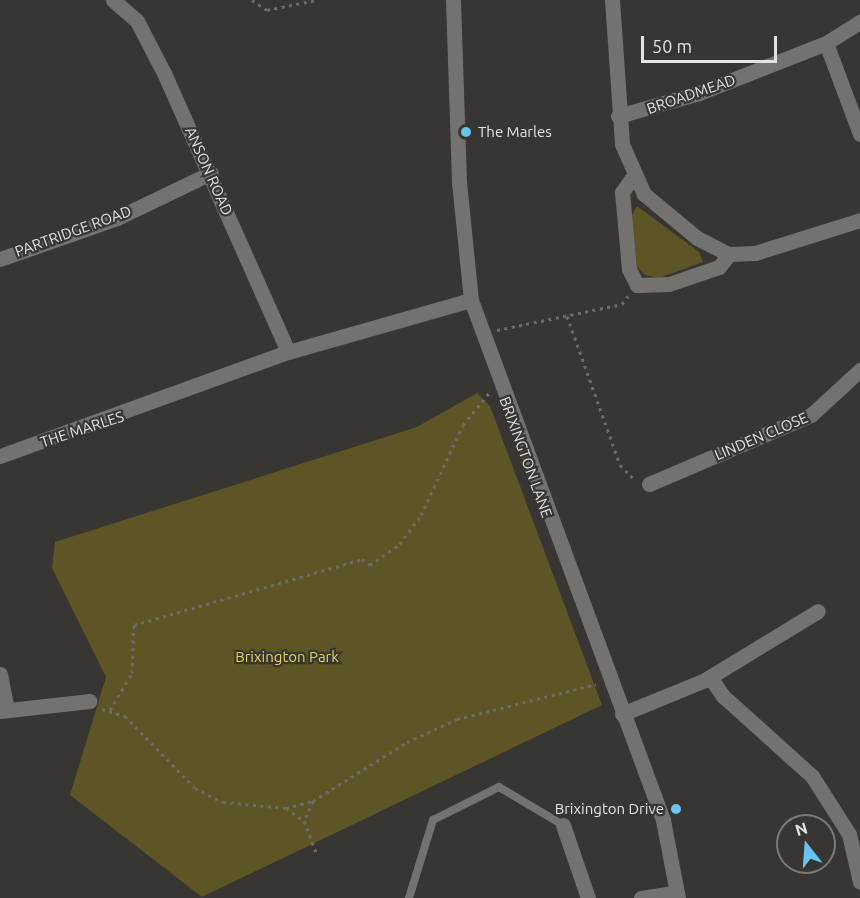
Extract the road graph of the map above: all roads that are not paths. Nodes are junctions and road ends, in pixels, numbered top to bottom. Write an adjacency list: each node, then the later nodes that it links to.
1 (113, 0): 8 (street, ANSON ROAD)
2 (453, 0): 13 (street, BRIXINGTON LANE)
3 (612, 0): 6 (street)
4 (860, 22): 5 (street, BROADMEAD)
5 (826, 43): 6 (street, BROADMEAD); 7 (street)
6 (618, 116): 9 (street)
7 (860, 134)
8 (211, 173): 12 (street, PARTRIDGE ROAD); 14 (street, ANSON ROAD)
9 (634, 175): 11 (street); 11 (street)
10 (859, 222): 11 (street)
11 (729, 254)
12 (0, 259)
13 (471, 300): 14 (street, THE MARLES); 23 (street, BRIXINGTON LANE)
14 (288, 352): 16 (street, THE MARLES)
15 (860, 370): 17 (street, LINDEN CLOSE)
16 (0, 456)
17 (649, 484)
18 (818, 611): 20 (street)
19 (0, 674): 22 (street)
20 (710, 677): 23 (street); 25 (street)
21 (89, 701): 22 (street)
22 (3, 710)
23 (622, 714): 26 (street, BRIXINGTON LANE)
24 (563, 825): 27 (lane); 28 (street)
25 (860, 882)
26 (677, 895): 29 (street)
27 (409, 898)
28 (588, 898)
29 (641, 898)

